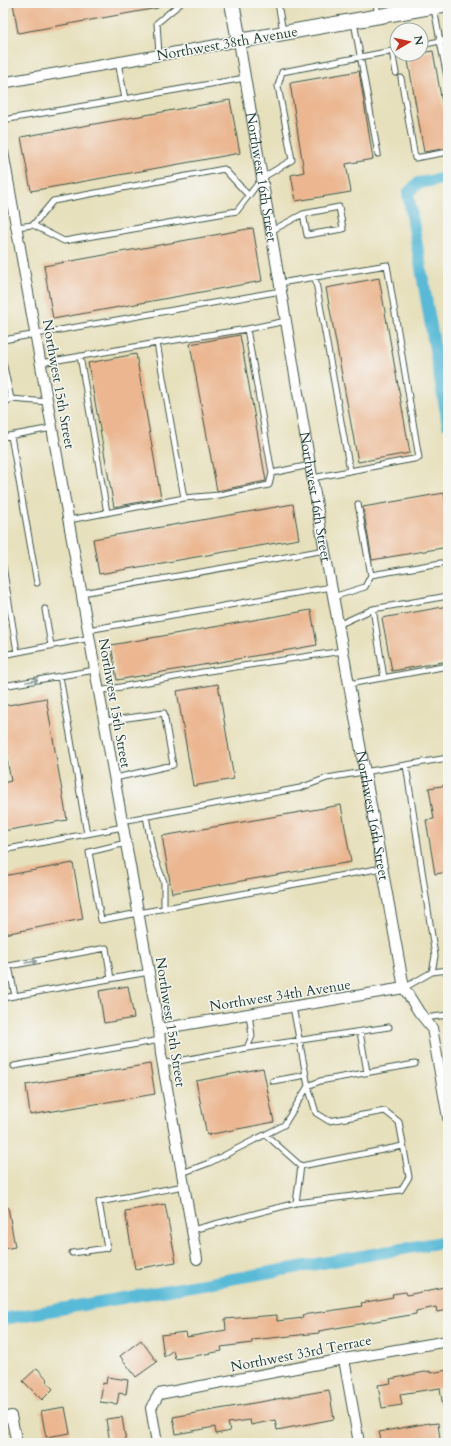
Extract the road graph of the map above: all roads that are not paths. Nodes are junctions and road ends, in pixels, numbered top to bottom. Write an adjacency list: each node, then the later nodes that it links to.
1 (181, 3): 15 (lane)
2 (232, 3): 11 (street, Northwest 16th Street)
3 (278, 3): 9 (lane)
4 (448, 4): 5 (street, Northwest 38th Avenue)
5 (434, 7): 6 (street, Northwest 38th Avenue); 12 (lane)
6 (399, 8): 7 (street, Northwest 38th Avenue)
7 (377, 10): 8 (street, Northwest 38th Avenue)
8 (354, 21): 9 (street, Northwest 38th Avenue); 16 (lane)
9 (284, 34): 11 (street, Northwest 38th Avenue)
10 (448, 40): 12 (lane)
11 (239, 41): 15 (street, Northwest 38th Avenue); 20 (street, Northwest 16th Street)
12 (440, 42): 13 (lane); 22 (lane)
13 (429, 44)
14 (389, 51): 16 (lane)
15 (159, 55): 17 (street, Northwest 38th Avenue)
16 (360, 57): 28 (lane); 29 (lane)
17 (118, 62): 23 (street, Northwest 38th Avenue); 24 (lane)
18 (396, 62): 19 (lane)
19 (396, 73)
20 (245, 78): 24 (lane); 29 (street, Northwest 16th Street)
21 (401, 78): 26 (lane)
22 (448, 82)
23 (5, 84)
24 (125, 99): 25 (lane)
25 (3, 120)
26 (448, 152)
27 (3, 153): 33 (street, Northwest 15th Street)
28 (378, 154)
29 (262, 178): 30 (lane); 34 (street, Northwest 16th Street)
30 (249, 196): 32 (lane); 32 (lane)
31 (303, 214): 31 (lane); 34 (lane)
32 (33, 225): 33 (lane)
33 (16, 227): 39 (street, Northwest 15th Street)
34 (271, 231): 36 (street, Northwest 16th Street)
35 (315, 277): 36 (lane); 52 (lane); 52 (lane)
36 (280, 287): 37 (street, Northwest 16th Street); 39 (lane)
37 (286, 321): 38 (lane); 51 (street, Northwest 16th Street)
38 (247, 329): 41 (lane); 53 (lane)
39 (35, 333): 40 (lane); 44 (street, Northwest 15th Street)
40 (3, 340)
41 (157, 343): 42 (lane); 55 (lane)
42 (80, 356): 44 (lane); 57 (lane)
43 (3, 362): 45 (lane)
44 (41, 363): 46 (street, Northwest 15th Street)
45 (11, 399): 46 (lane); 47 (lane)
46 (48, 402): 48 (street, Northwest 15th Street)
47 (3, 404)
48 (52, 428): 49 (lane); 58 (street, Northwest 15th Street)
49 (11, 436): 50 (lane); 63 (lane)
50 (3, 437)
51 (310, 465): 53 (lane); 54 (street, Northwest 16th Street)
52 (350, 471): 54 (lane)
53 (272, 474): 55 (lane)
54 (312, 478): 59 (street, Northwest 16th Street)
55 (184, 498): 57 (lane)
56 (358, 504): 62 (lane)
57 (106, 512): 58 (lane)
58 (69, 520): 65 (street, Northwest 15th Street)
59 (325, 550): 64 (street, Northwest 16th Street); 65 (lane)
60 (441, 563): 62 (lane)
61 (3, 566): 74 (lane)
62 (371, 575): 67 (lane)
63 (37, 583)
64 (332, 587): 67 (street, Northwest 16th Street); 71 (lane)
65 (82, 593): 71 (street, Northwest 15th Street)
66 (448, 596): 69 (lane)
67 (333, 598): 70 (street, Northwest 16th Street)
68 (45, 609): 72 (lane)
69 (372, 609): 70 (lane); 79 (lane)
70 (338, 625): 73 (street, Northwest 16th Street)
71 (89, 634): 72 (lane); 77 (street, Northwest 15th Street)
72 (51, 646): 74 (lane)
73 (343, 651): 80 (street, Northwest 16th Street); 82 (lane)
74 (17, 652): 75 (lane)
75 (3, 655)
76 (448, 666): 79 (lane)
77 (95, 670): 78 (lane); 82 (street, Northwest 15th Street)
78 (60, 676): 81 (lane, one-way to 78); 90 (lane)
79 (384, 678): 80 (lane)
80 (349, 684): 86 (street, Northwest 16th Street)
81 (3, 686)
82 (99, 691): 83 (street, Northwest 15th Street)
83 (105, 721): 87 (street, Northwest 15th Street); 87 (lane)
84 (448, 758): 85 (lane)
85 (406, 765): 86 (lane); 98 (lane)
86 (365, 771): 88 (lane); 93 (street, Northwest 16th Street)
87 (115, 778): 89 (street, Northwest 15th Street)
88 (146, 816): 89 (lane); 94 (lane)
89 (123, 824): 90 (lane); 91 (street, Northwest 15th Street)
90 (87, 834): 92 (lane)
91 (126, 843): 95 (street, Northwest 15th Street); 95 (lane)
92 (3, 850)
93 (382, 868): 94 (lane); 100 (street, Northwest 16th Street)
94 (164, 909): 95 (lane)
95 (139, 913): 97 (street, Northwest 15th Street)
96 (448, 970): 98 (lane)
97 (149, 972): 99 (lane); 108 (street, Northwest 15th Street)
98 (432, 972): 100 (lane)
99 (112, 979): 101 (lane); 101 (lane, one-way to 99)
100 (404, 988): 103 (street, Northwest 34th Avenue); 106 (street)
101 (15, 996): 102 (lane)
102 (3, 998)
103 (294, 1007): 104 (street, Northwest 34th Avenue); 111 (lane)
104 (249, 1014): 108 (street, Northwest 34th Avenue); 112 (lane)
105 (448, 1015): 106 (lane)
106 (424, 1018): 120 (street)
107 (389, 1027): 109 (lane)
108 (160, 1029): 110 (street, Northwest 15th Street)
109 (360, 1032): 111 (lane); 116 (lane)
110 (160, 1040): 113 (street, Northwest 15th Street); 115 (lane)
111 (300, 1040): 112 (lane); 117 (lane)
112 (246, 1048): 113 (lane)
113 (163, 1064): 124 (street, Northwest 15th Street)
114 (415, 1064): 116 (lane)
115 (14, 1066)
116 (367, 1072): 119 (lane)
117 (306, 1075): 118 (lane); 119 (lane)
118 (273, 1081)
119 (308, 1086): 121 (lane); 122 (lane)
120 (448, 1118)
121 (266, 1135): 123 (lane); 124 (lane)
122 (403, 1146): 123 (lane); 126 (lane)
123 (301, 1166): 126 (lane)
124 (182, 1173): 125 (street, Northwest 15th Street)
125 (184, 1186): 127 (street, Northwest 15th Street); 128 (lane)
126 (296, 1203): 127 (lane)
127 (192, 1230): 129 (street, Northwest 15th Street)
128 (72, 1253)
129 (197, 1259)
130 (448, 1341): 131 (street, Northwest 33rd Terrace)
131 (344, 1359): 134 (street, Northwest 33rd Terrace); 135 (street)
132 (7, 1417): 133 (street)
133 (17, 1443)
134 (157, 1443)
135 (359, 1443)

